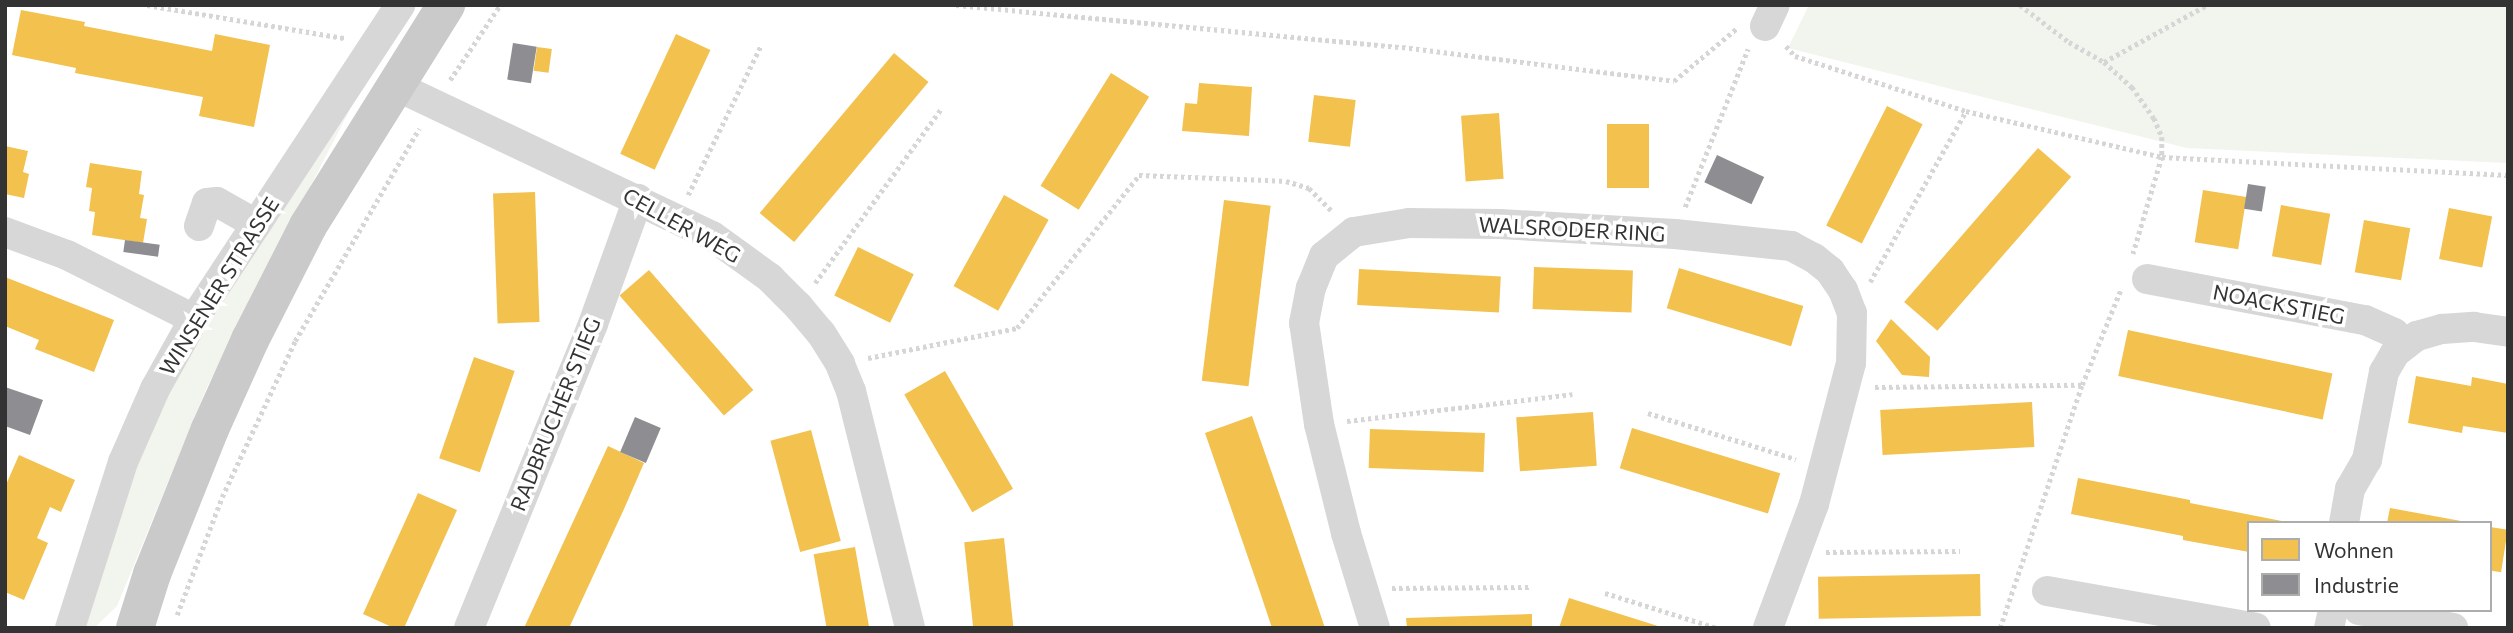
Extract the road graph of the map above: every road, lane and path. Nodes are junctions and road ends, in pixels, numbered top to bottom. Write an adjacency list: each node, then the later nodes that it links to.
1 (147, 5): 10 (path)
2 (400, 5): 10 (street, WINSENER STRASSE)
3 (446, 5): 12 (main road, WINSENER STRASSE)
4 (500, 5): 13 (path)
5 (956, 5): 8 (path)
6 (2020, 5): 11 (path)
7 (2207, 5): 11 (path)
8 (1770, 16): 15 (path); 24 (path)
9 (761, 44): 19 (path)
10 (369, 53): 20 (street, WINSENER STRASSE)
11 (2104, 62): 16 (path)
12 (394, 85): 13 (street, CELLER WEG); 47 (main road, WINSENER STRASSE)
13 (434, 104): 18 (street, CELLER WEG); 48 (path)
14 (942, 109): 26 (path)
15 (1966, 111): 16 (path); 27 (path)
16 (2162, 157): 17 (path); 25 (path)
17 (2508, 175)
18 (638, 199): 19 (street, CELLER WEG); 49 (street, RADBRUCHER STIEG)
19 (677, 218): 26 (street, CELLER WEG)
20 (256, 224): 21 (street); 28 (street, WINSENER STRASSE)
21 (199, 226)
22 (5, 232): 28 (street)
23 (1354, 232): 24 (street, WALSRODER RING); 31 (path); 36 (street, WALSRODER RING)
24 (1675, 234): 27 (street, WALSRODER RING)
25 (2133, 277): 30 (street, NOACKSTIEG); 32 (path)
26 (798, 306): 31 (street, CELLER WEG)
27 (1852, 313): 33 (street, WALSRODER RING)
28 (194, 319): 46 (street, WINSENER STRASSE)
29 (2508, 332): 30 (street)
30 (2405, 344): 38 (street)
31 (840, 363): 50 (street, CELLER WEG)
32 (2082, 385): 33 (path); 54 (path)
33 (1846, 387): 37 (street, WALSRODER RING)
34 (1573, 394): 36 (path)
35 (1648, 413): 37 (path)
36 (1319, 424): 42 (street, WALSRODER RING)
37 (1824, 468): 39 (street, WALSRODER RING)
38 (2344, 521)
39 (1798, 549): 40 (path); 53 (street, WALSRODER RING)
40 (1960, 551)
41 (1530, 587): 42 (path)
42 (1363, 588): 51 (street, WALSRODER RING)
43 (2047, 591): 55 (street)
44 (1605, 593): 52 (path)
45 (2369, 612): 56 (street)
46 (70, 628)
47 (135, 628)
48 (173, 628)
49 (469, 628)
50 (909, 628)
51 (1375, 628)
52 (1717, 628)
53 (1768, 628)
54 (2000, 628)
55 (2256, 628)
56 (2453, 628)

